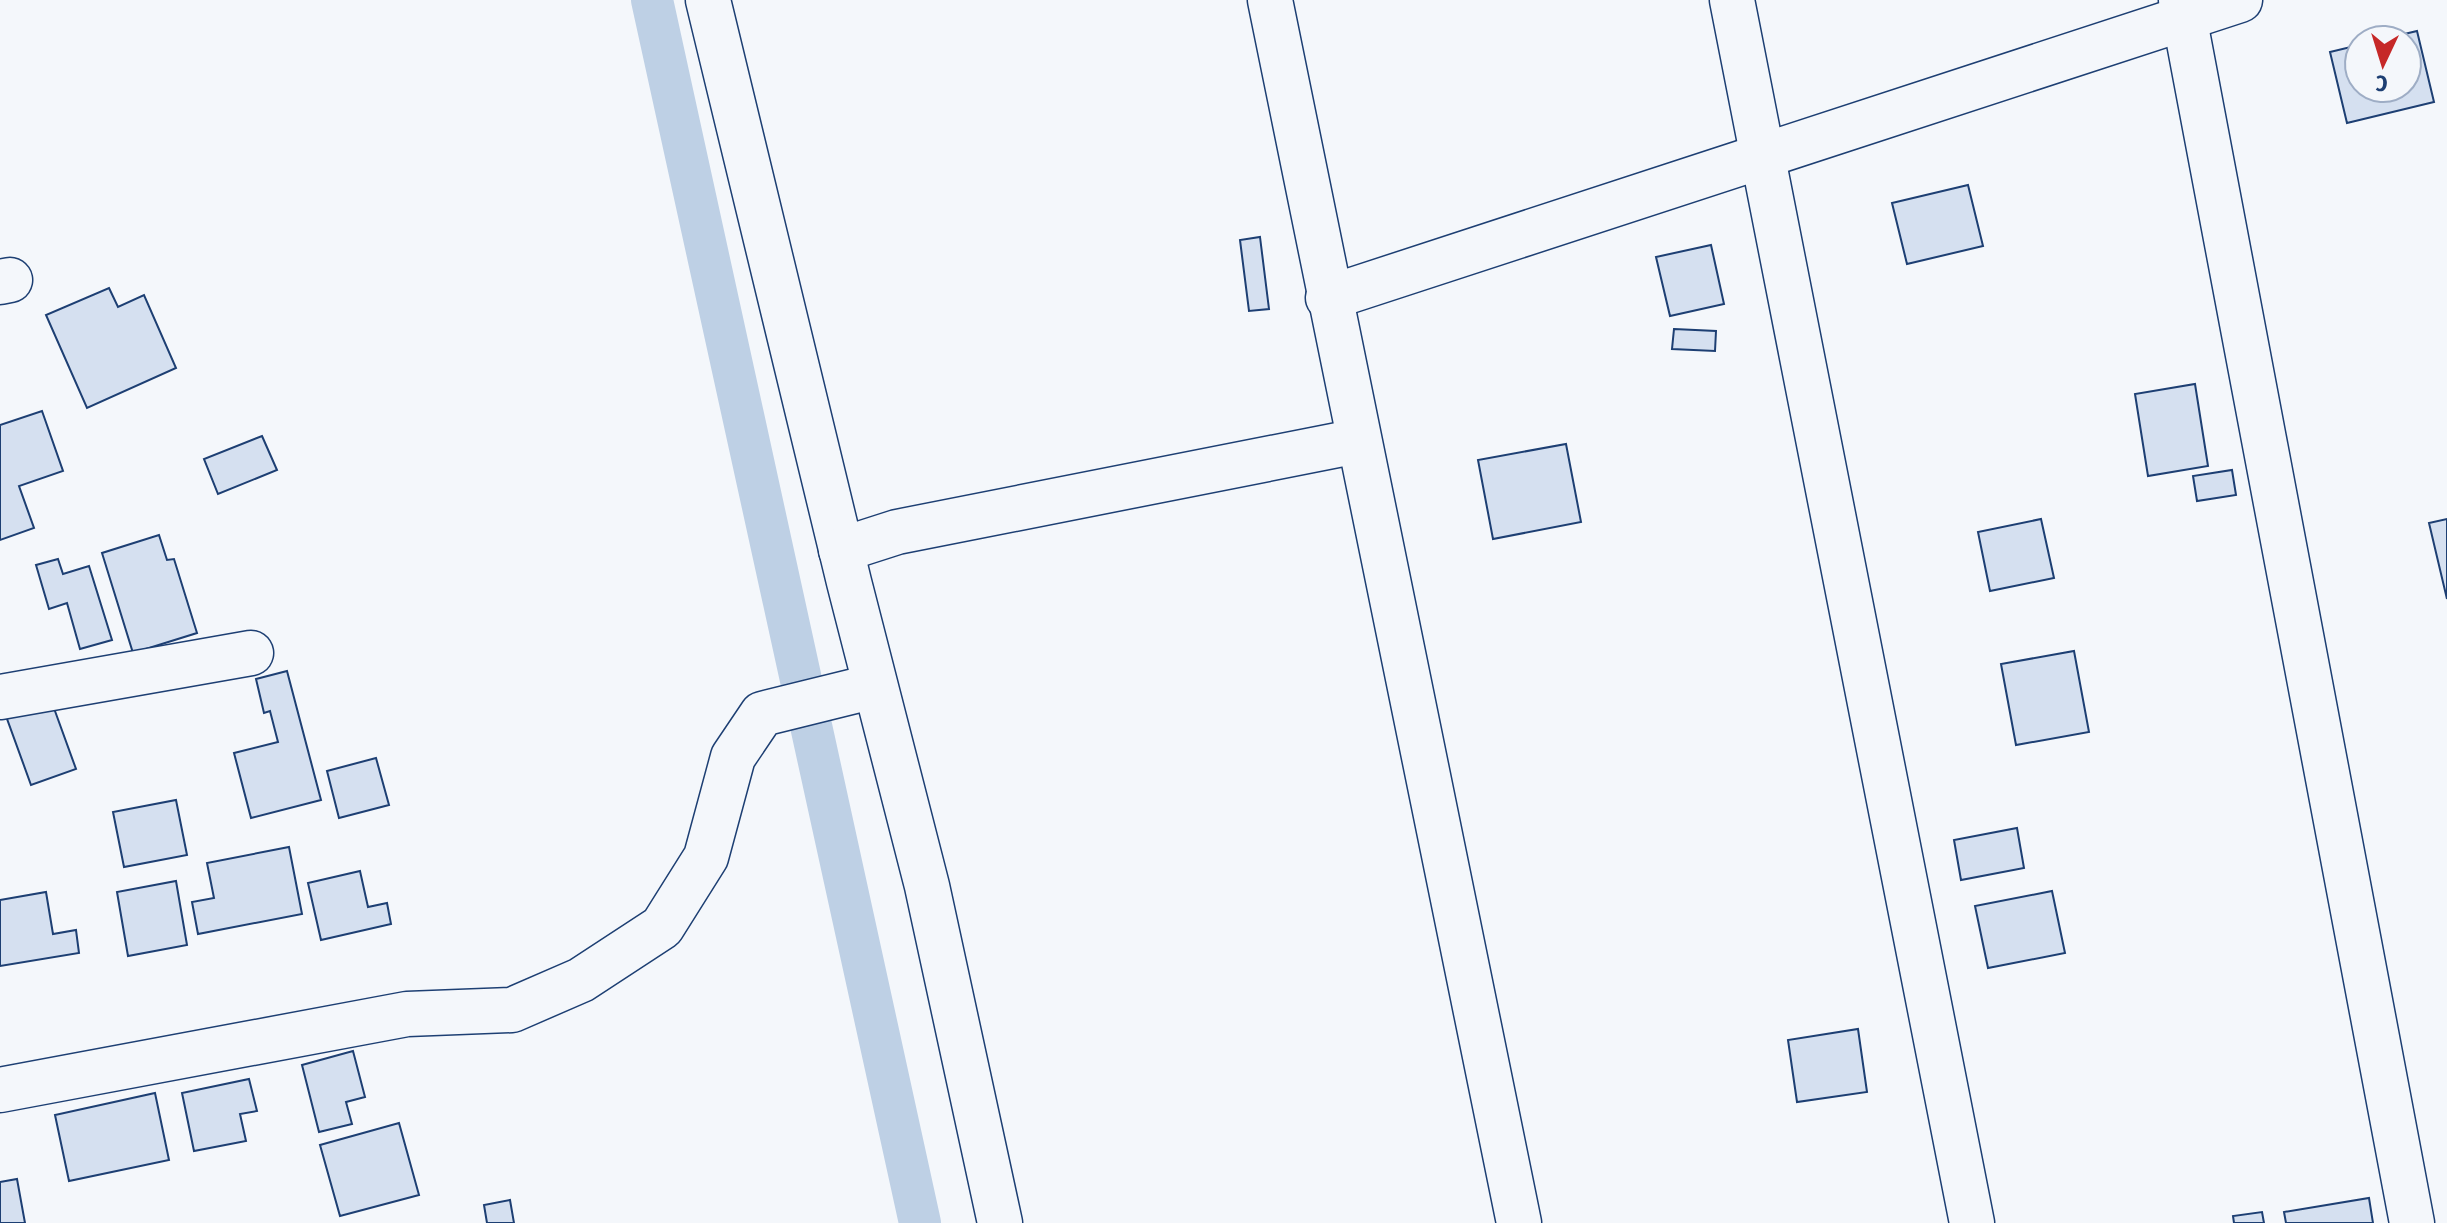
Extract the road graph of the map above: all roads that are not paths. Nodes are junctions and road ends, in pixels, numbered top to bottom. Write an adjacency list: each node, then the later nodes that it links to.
1 (708, 0): 9 (street)
2 (1270, 0): 7 (street)
3 (1732, 0): 6 (street)
4 (2240, 0): 5 (street)
5 (2183, 9): 6 (street); 17 (street)
6 (1763, 157): 7 (street); 16 (street)
7 (1328, 298): 8 (street)
8 (1358, 441): 9 (street); 15 (street)
9 (841, 550): 11 (street)
10 (251, 653): 12 (street)
11 (856, 690): 13 (street); 14 (street)
12 (0, 697)
13 (0, 1090)
14 (1000, 1223)
15 (1519, 1223)
16 (1972, 1223)
17 (2412, 1223)

